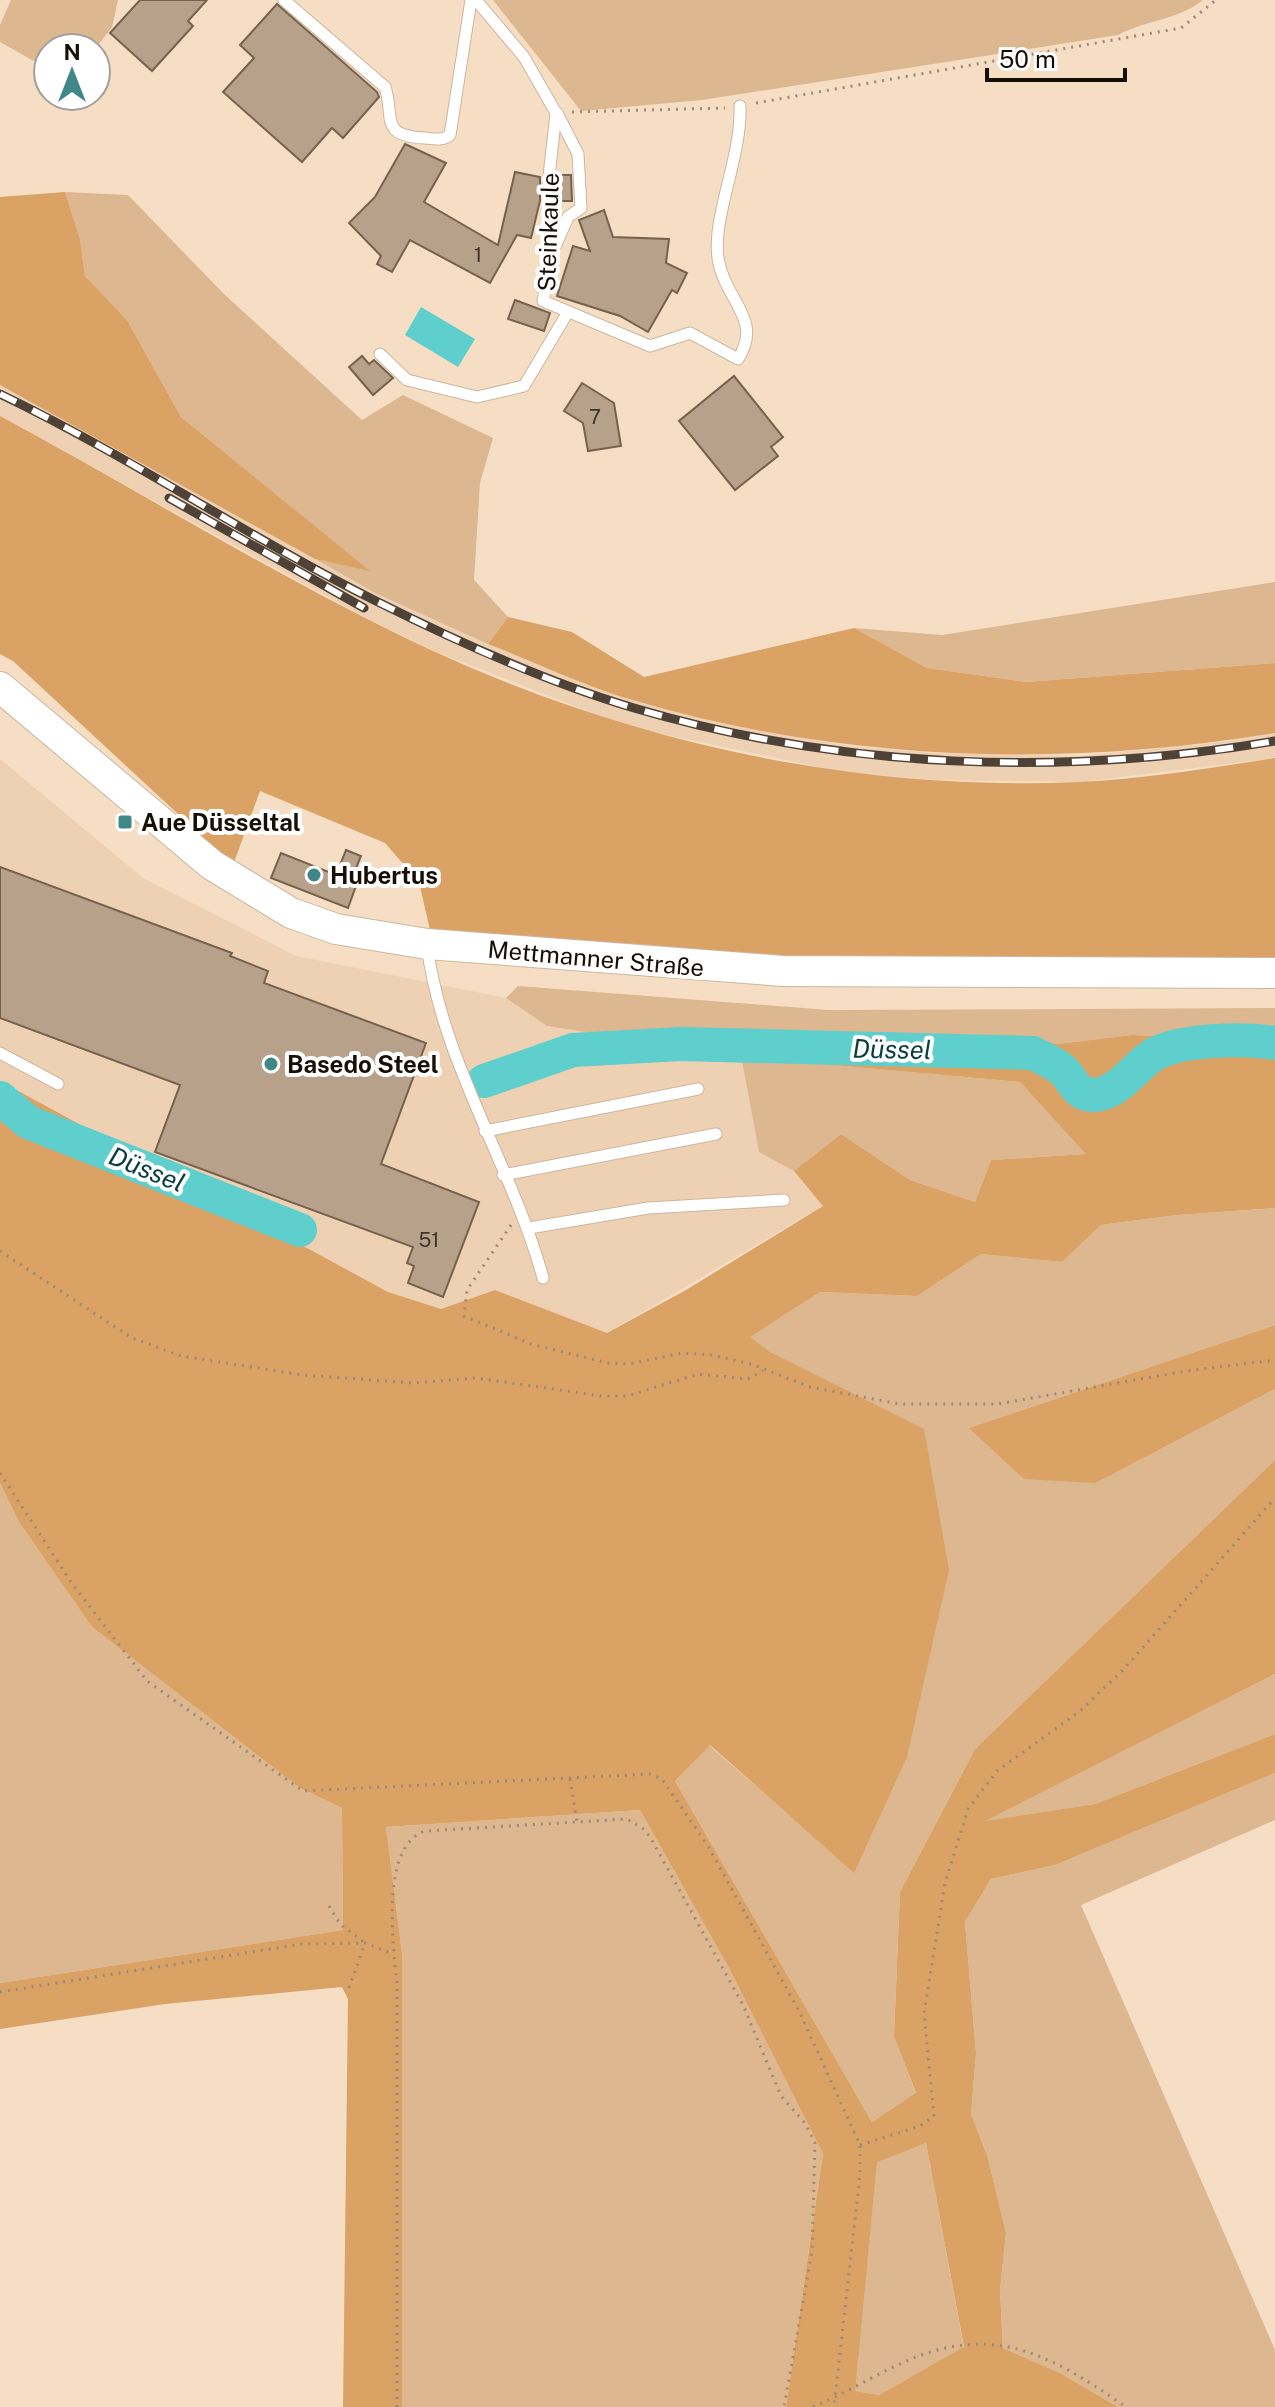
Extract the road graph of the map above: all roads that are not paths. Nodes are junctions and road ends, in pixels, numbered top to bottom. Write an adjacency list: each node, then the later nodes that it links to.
1 (284, 0): 2 (lane)
2 (474, 0): 4 (lane)
3 (740, 106): 6 (lane, Steinkaule)
4 (556, 113): 5 (lane, Steinkaule); 5 (lane)
5 (552, 254): 6 (lane, Steinkaule)
6 (568, 312): 7 (lane)
7 (380, 354)
8 (1, 693): 9 (main road, Mettmanner Straße)
9 (427, 944): 10 (main road, Mettmanner Straße); 14 (lane)
10 (1275, 973)
11 (0, 1053): 12 (lane)
12 (58, 1084)
13 (698, 1089): 14 (lane)
14 (485, 1131): 16 (lane)
15 (716, 1134): 16 (lane)
16 (503, 1175): 18 (lane)
17 (784, 1200): 18 (lane)
18 (529, 1228): 19 (lane)
19 (543, 1278)

